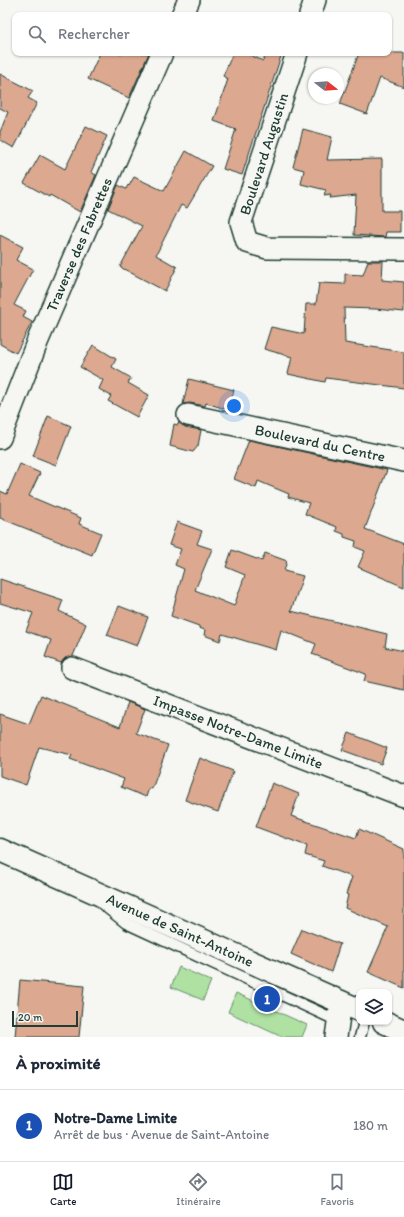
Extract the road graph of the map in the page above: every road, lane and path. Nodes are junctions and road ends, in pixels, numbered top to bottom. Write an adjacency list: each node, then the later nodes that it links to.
1 (190, 0): 3 (street)
2 (315, 0): 4 (street)
3 (184, 12)
4 (311, 12)
5 (161, 56): 9 (street, Traverse des Fabrettes)
6 (296, 56): 7 (street, Boulevard Augustin)
7 (404, 249)
8 (188, 416): 10 (street, Boulevard du Centre)
9 (0, 438)
10 (404, 462)
11 (72, 668): 12 (street, Impasse Notre-Dame Limite)
12 (404, 796)
13 (0, 850): 15 (main road, Avenue de Saint-Antoine)
14 (356, 1015): 15 (lane)
15 (344, 1017)
16 (363, 1025): 19 (lane)
17 (391, 1025): 18 (main road)
18 (404, 1031)
19 (360, 1037)

